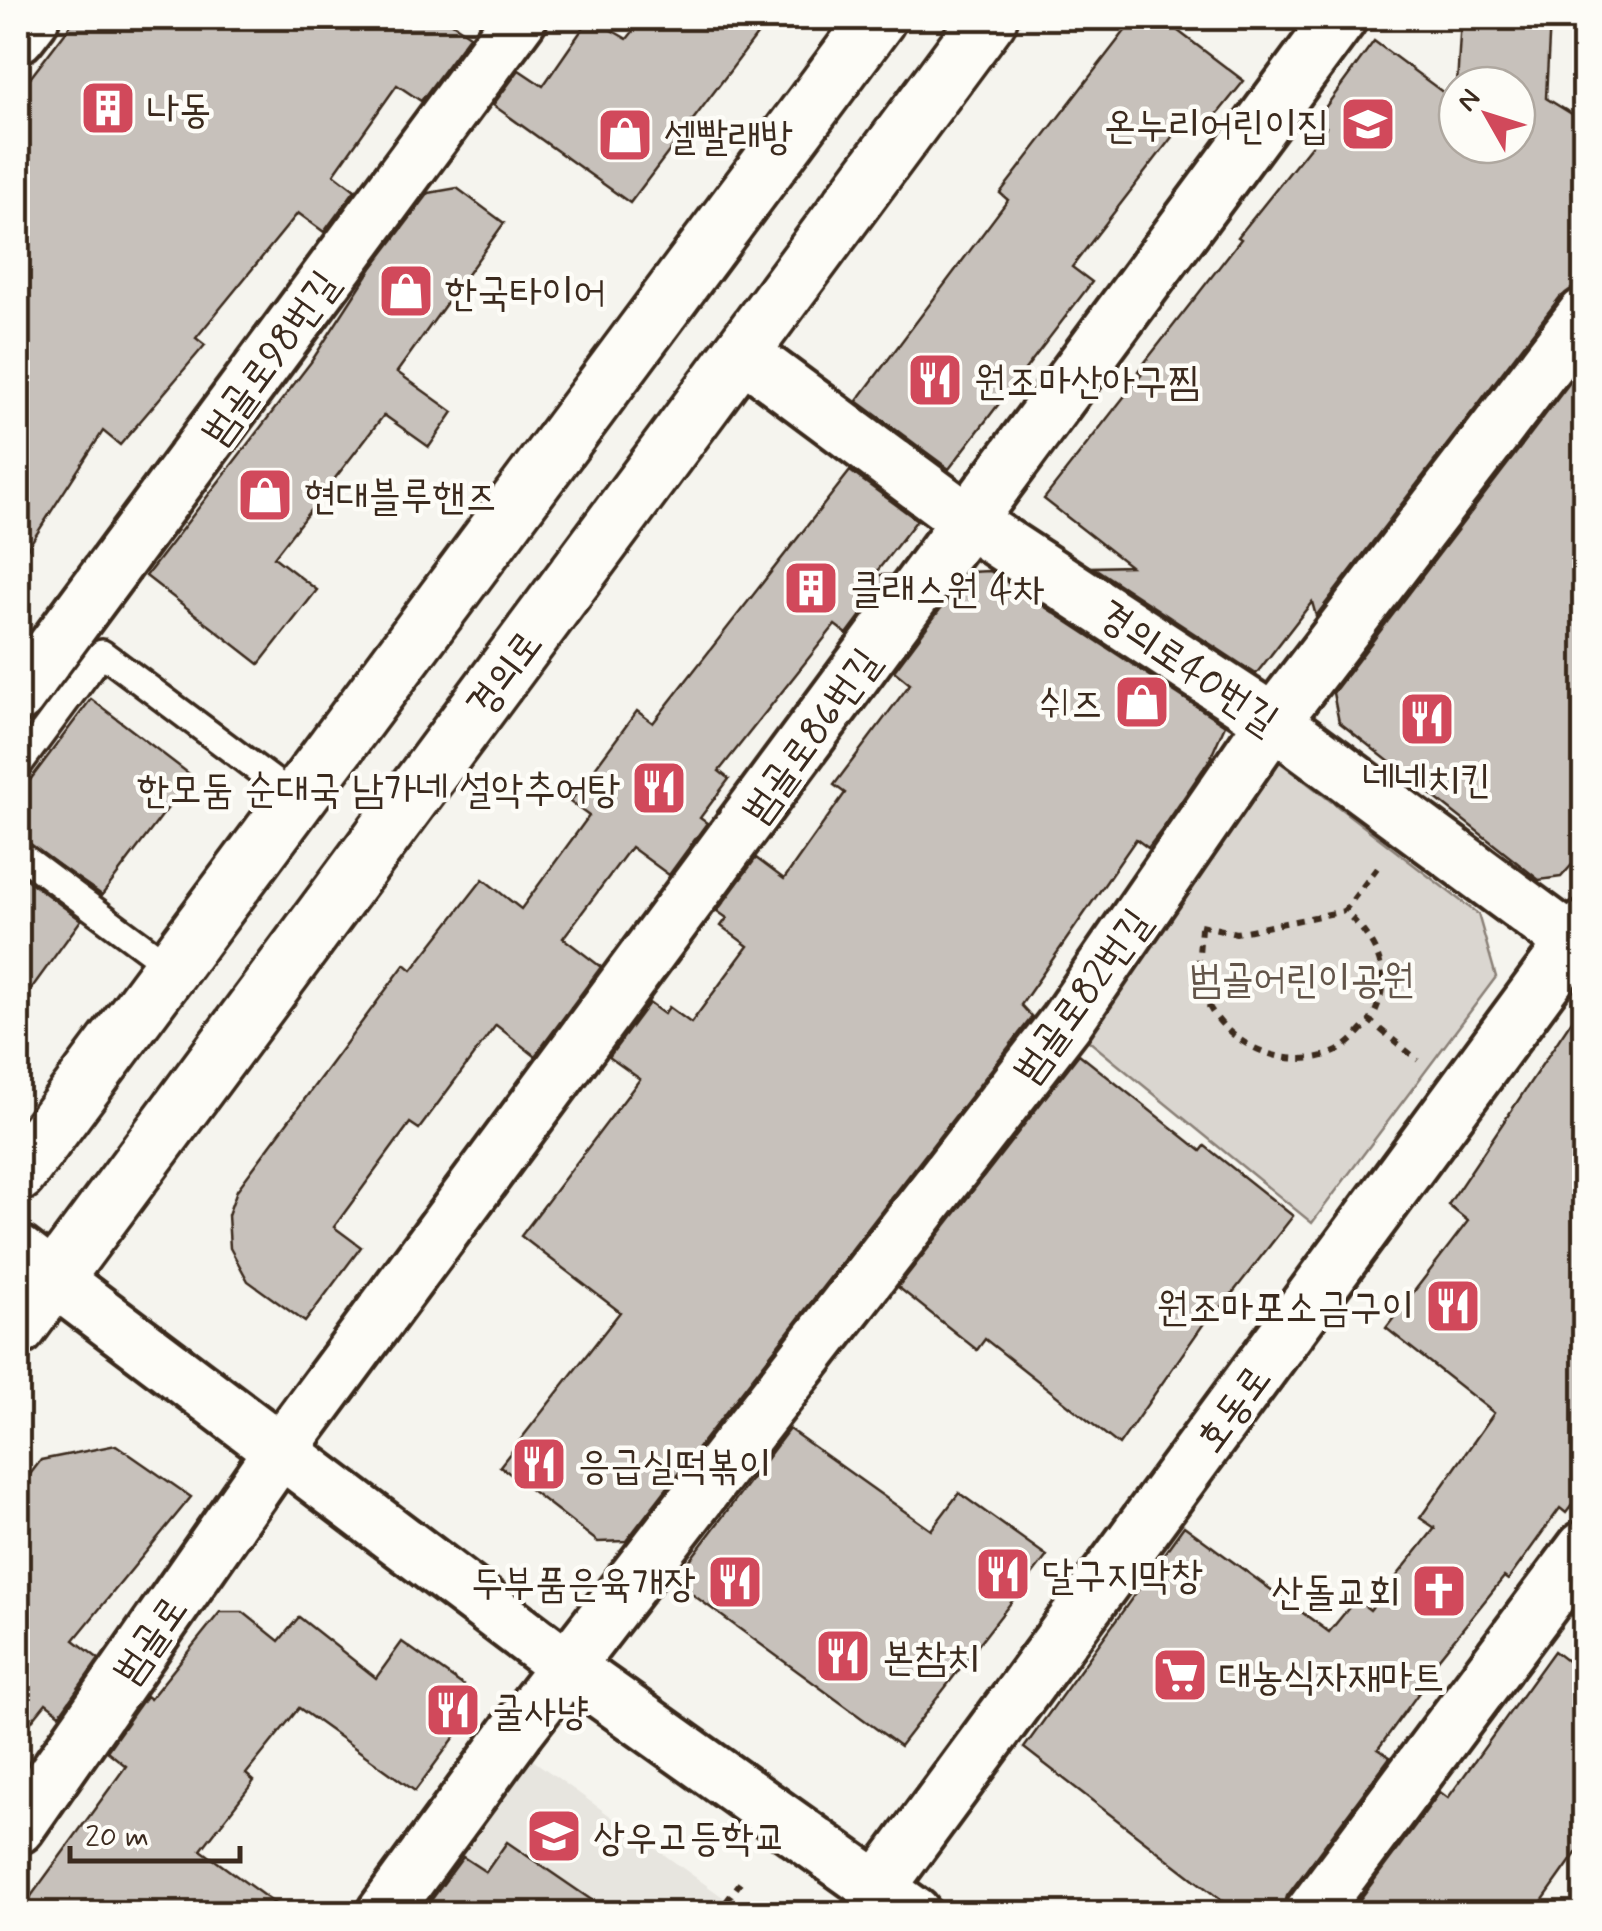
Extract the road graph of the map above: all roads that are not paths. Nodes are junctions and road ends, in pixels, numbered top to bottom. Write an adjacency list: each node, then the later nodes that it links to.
1 (32, 18): 6 (street)
2 (520, 18): 10 (street, 범골로98번길)
3 (878, 18): 13 (street)
4 (989, 18): 8 (street, 경의로)
5 (1340, 18): 9 (street, 범골로86번길)
6 (18, 36)
7 (1584, 315): 11 (street, 범골로82번길)
8 (741, 352): 9 (street, 경의로40번길); 18 (street, 경의로)
9 (968, 521): 11 (street, 경의로40번길); 20 (street, 범골로86번길)
10 (18, 696)
11 (1273, 721): 15 (street, 경의로40번길); 22 (street, 범골로82번길)
12 (18, 766): 13 (lane)
13 (297, 798): 16 (street)
14 (18, 852): 16 (lane)
15 (1581, 941): 24 (street, 호동로)
16 (172, 967): 17 (street)
17 (18, 1174)
18 (36, 1265): 19 (street, 경의로); 20 (street)
19 (18, 1328)
20 (280, 1452): 22 (street); 23 (street, 범골로)
21 (1584, 1548): 26 (street)
22 (567, 1667): 24 (street); 25 (street)
23 (18, 1827)
24 (896, 1900)
25 (383, 1914)
26 (1311, 1914)

